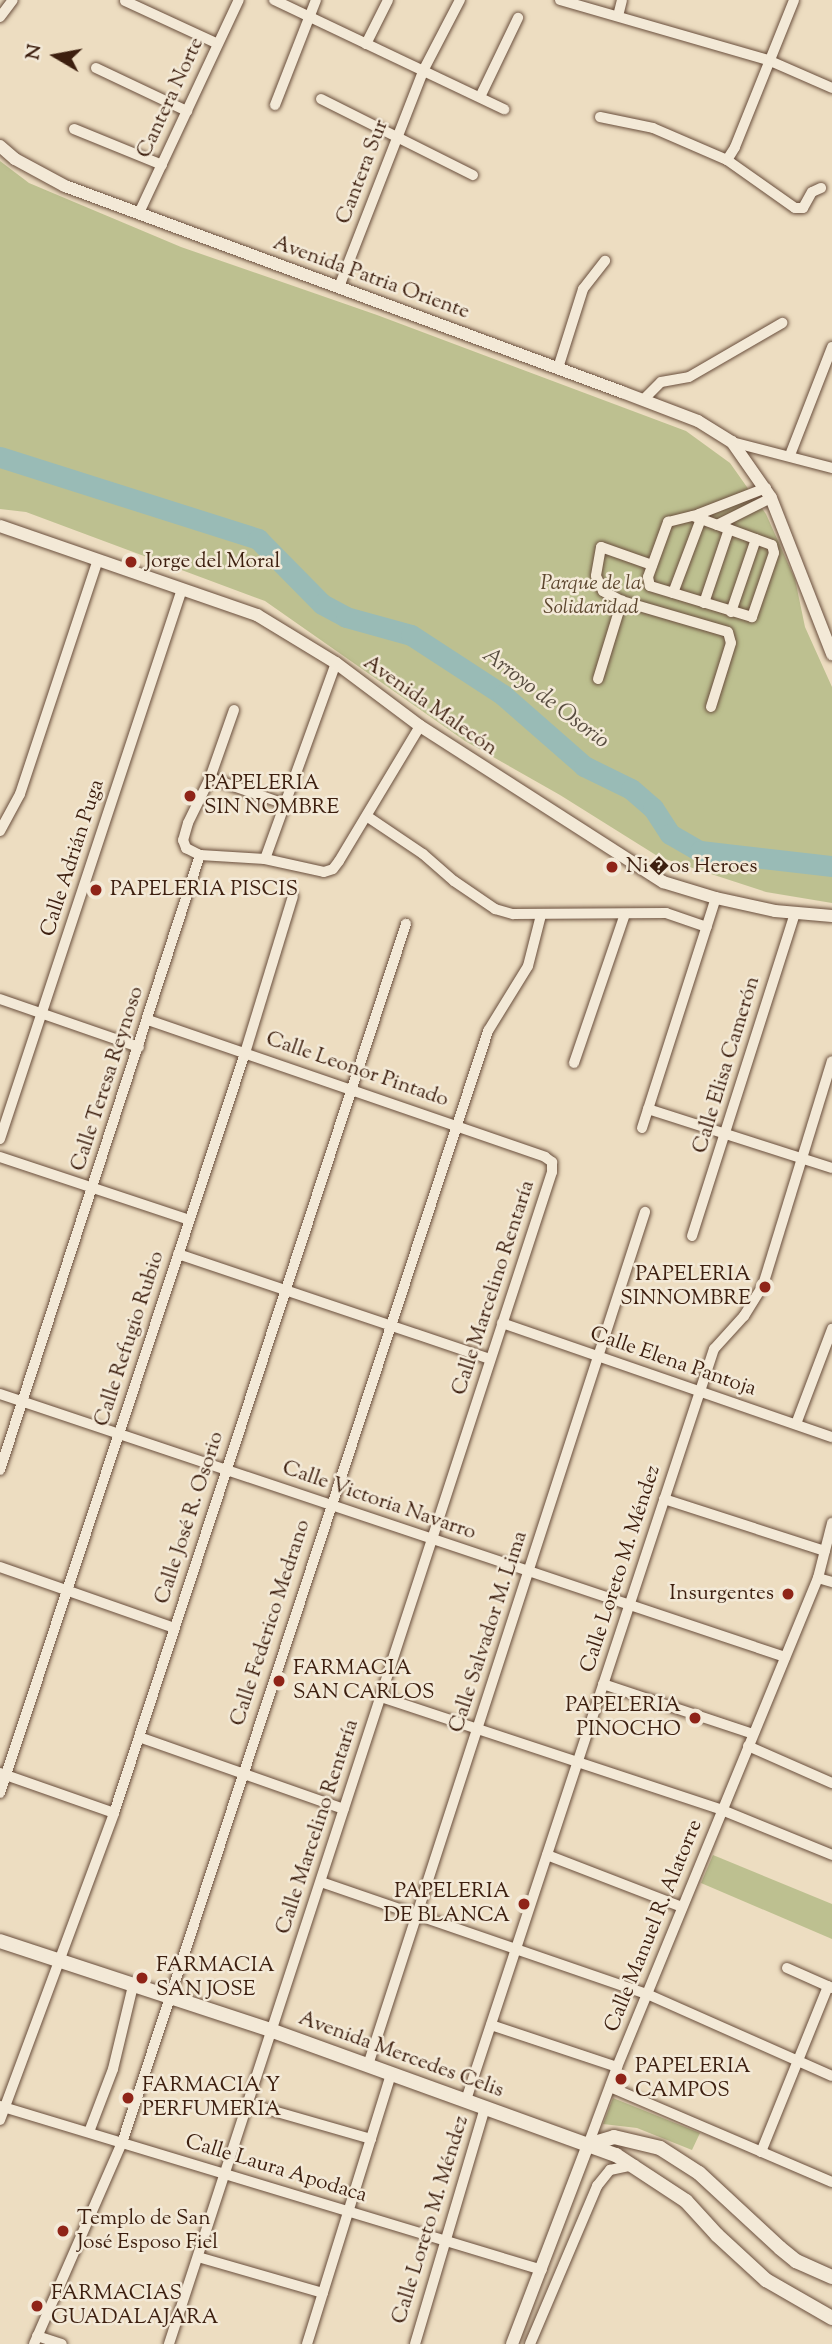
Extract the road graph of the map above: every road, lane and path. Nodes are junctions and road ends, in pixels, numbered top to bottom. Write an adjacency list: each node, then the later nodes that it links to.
1 (13, 0): 13 (street)
2 (239, 0): 15 (street, Cantera Norte)
3 (274, 0): 11 (street)
4 (316, 0): 11 (street)
5 (388, 0): 16 (street)
6 (460, 0): 19 (street, Cantera Sur)
7 (560, 0): 12 (street)
8 (622, 0): 12 (street)
9 (794, 0): 17 (street)
10 (125, 1): 15 (street)
11 (308, 16): 16 (street); 23 (street)
12 (618, 16): 17 (street)
13 (0, 17)
14 (518, 18): 21 (street)
15 (218, 44): 25 (street, Cantera Norte)
16 (366, 44): 19 (street)
17 (768, 60): 20 (street); 30 (street)
18 (96, 68): 25 (street)
19 (423, 71): 21 (street); 28 (street, Cantera Sur)
20 (832, 88)
21 (480, 97): 24 (street)
22 (321, 99): 28 (street)
23 (275, 105)
24 (504, 109)
25 (187, 111): 31 (street, Cantera Norte)
26 (600, 117): 30 (street)
27 (75, 129): 31 (street)
28 (397, 137): 32 (street); 36 (street, Cantera Sur)
29 (0, 146): 34 (street, Avenida Patria Oriente)
30 (727, 160): 33 (street)
31 (162, 165): 34 (street, Cantera Norte)
32 (473, 175)
33 (821, 188)
34 (139, 213): 36 (street, Avenida Patria Oriente)
35 (605, 261): 39 (street)
36 (339, 287): 39 (street, Avenida Patria Oriente)
37 (782, 323): 40 (street)
38 (832, 347): 42 (street)
39 (558, 368): 40 (street, Avenida Patria Oriente)
40 (643, 400): 41 (street, Avenida Patria Oriente)
41 (733, 442): 42 (street, Avenida Patria Oriente); 44 (street, Avenida Patria Oriente)
42 (790, 455): 43 (street, Avenida Patria Oriente)
43 (832, 468)
44 (769, 493): 45 (street); 46 (street); 59 (street, Avenida Patria Oriente)
45 (730, 503): 46 (street); 47 (street)
46 (738, 514): 48 (street)
47 (697, 517): 48 (street); 53 (street); 55 (street)
48 (718, 525): 50 (street)
49 (0, 526): 52 (street, Avenida Malecón)
50 (729, 529): 51 (street); 57 (street)
51 (756, 539): 58 (street); 58 (street)
52 (98, 560): 54 (street, Avenida Malecón); 68 (street)
53 (652, 565): 55 (street); 56 (street)
54 (182, 589): 60 (street, Avenida Malecón); 80 (street, Calle Adrián Puga)
55 (673, 593): 57 (street)
56 (622, 601): 61 (street); 62 (street)
57 (704, 603): 58 (street)
58 (731, 612)
59 (832, 654)
60 (336, 663): 64 (street, Avenida Malecón); 66 (street)
61 (598, 679)
62 (711, 707)
63 (234, 710): 65 (street)
64 (420, 726): 67 (street); 72 (street, Avenida Malecón)
65 (210, 778): 66 (street); 69 (street)
66 (285, 804): 70 (street)
67 (368, 817): 70 (street); 75 (street)
68 (0, 831)
69 (200, 855): 70 (street); 81 (street, Calle Teresa Reynoso)
70 (265, 859)
71 (293, 896): 83 (street, Calle Refugio Rubio)
72 (716, 898): 73 (street, Avenida Malecón); 78 (street)
73 (795, 913): 76 (street, Avenida Malecón); 90 (street, Calle Elisa Camerón)
74 (625, 914): 75 (street); 78 (street); 85 (street)
75 (541, 915): 88 (street, Calle Federico Medrano)
76 (832, 916)
77 (406, 924): 86 (street, Calle José R. Osorio)
78 (707, 927): 87 (street)
79 (0, 999): 80 (street)
80 (42, 1013): 82 (street); 91 (street, Calle Adrián Puga)
81 (148, 1020): 82 (street, Calle Teresa Reynoso); 83 (street, Calle Leonor Pintado)
82 (139, 1047): 96 (street, Calle Teresa Reynoso)
83 (245, 1053): 86 (street, Calle Leonor Pintado); 98 (street, Calle Refugio Rubio)
84 (832, 1061): 93 (street, Calle Loreto M. Méndez)
85 (574, 1063)
86 (351, 1088): 88 (street, Calle Leonor Pintado); 101 (street, Calle José R. Osorio)
87 (648, 1109): 89 (street); 90 (street)
88 (457, 1124): 94 (street, Calle Leonor Pintado); 103 (street, Calle Federico Medrano)
89 (642, 1128)
90 (726, 1134): 93 (street); 99 (street, Calle Elisa Camerón)
91 (0, 1139)
92 (0, 1157): 96 (street)
93 (802, 1158): 95 (street); 107 (street, Calle Loreto M. Méndez)
94 (552, 1162): 102 (street, Calle Marcelino Rentaría)
95 (832, 1168)
96 (93, 1188): 98 (street); 109 (street, Calle Teresa Reynoso)
97 (645, 1212): 105 (street, Calle Salvador M. Lima)
98 (189, 1220): 100 (street, Calle Refugio Rubio)
99 (694, 1232)
100 (178, 1254): 101 (street); 111 (street, Calle Refugio Rubio)
101 (285, 1290): 103 (street); 114 (street, Calle José R. Osorio)
102 (502, 1323): 105 (street, Calle Elena Pantoja); 106 (street, Calle Marcelino Rentaría)
103 (390, 1325): 106 (street); 116 (street, Calle Federico Medrano)
104 (832, 1329): 110 (street)
105 (598, 1356): 107 (street, Calle Elena Pantoja); 121 (street, Calle Salvador M. Lima)
106 (490, 1359): 118 (street, Calle Marcelino Rentaría)
107 (700, 1391): 110 (street, Calle Elena Pantoja); 115 (street, Calle Loreto M. Méndez)
108 (0, 1394): 109 (street, Calle Victoria Navarro)
109 (22, 1402): 111 (street, Calle Victoria Navarro); 113 (street, Calle Teresa Reynoso)
110 (796, 1424): 112 (street, Calle Elena Pantoja)
111 (120, 1434): 114 (street, Calle Victoria Navarro); 124 (street, Calle Refugio Rubio)
112 (832, 1437)
113 (0, 1470)
114 (226, 1470): 116 (street, Calle Victoria Navarro); 126 (street, Calle José R. Osorio)
115 (664, 1499): 119 (street); 125 (street, Calle Loreto M. Méndez)
116 (330, 1505): 118 (street, Calle Victoria Navarro); 135 (street, Calle Federico Medrano)
117 (832, 1523): 119 (street, Calle Manuel R. Alatorre)
118 (432, 1539): 121 (street, Calle Victoria Navarro); 129 (street, Calle Marcelino Rentaría)
119 (825, 1552): 122 (street, Calle Manuel R. Alatorre)
120 (0, 1567): 124 (street)
121 (529, 1572): 125 (street, Calle Victoria Navarro); 130 (street, Calle Salvador M. Lima)
122 (818, 1578): 123 (street); 127 (street, Calle Manuel R. Alatorre)
123 (832, 1582)
124 (67, 1591): 126 (street); 136 (street, Calle Refugio Rubio)
125 (629, 1605): 127 (street, Calle Victoria Navarro); 128 (street, Calle Loreto M. Méndez)
126 (174, 1628): 132 (street, Calle José R. Osorio)
127 (785, 1657): 131 (street, Calle Manuel R. Alatorre)
128 (603, 1684): 131 (street); 134 (street, Calle Loreto M. Méndez)
129 (381, 1697): 130 (street); 139 (street, Calle Marcelino Rentaría)
130 (477, 1730): 134 (street); 146 (street, Calle Salvador M. Lima)
131 (754, 1734): 133 (street, Calle Manuel R. Alatorre)
132 (139, 1737): 135 (street); 141 (street, Calle José R. Osorio)
133 (748, 1746): 137 (street); 140 (street, Calle Manuel R. Alatorre)
134 (577, 1763): 140 (street); 142 (street, Calle Loreto M. Méndez)
135 (242, 1773): 139 (street); 154 (street, Calle Federico Medrano)
136 (3, 1774): 138 (street, Calle Refugio Rubio); 141 (street)
137 (832, 1783)
138 (0, 1793)
139 (344, 1809): 144 (street, Calle Marcelino Rentaría)
140 (722, 1810): 143 (street); 145 (street, Calle Manuel R. Alatorre)
141 (114, 1813): 149 (street, Calle José R. Osorio)
142 (547, 1855): 145 (street); 148 (street, Calle Loreto M. Méndez)
143 (832, 1855)
144 (321, 1882): 146 (street); 156 (street, Calle Marcelino Rentaría)
145 (682, 1907): 153 (street, Calle Manuel R. Alatorre)
146 (417, 1914): 148 (street); 158 (street, Calle Salvador M. Lima)
147 (0, 1941): 149 (main road, Avenida Mercedes Celis)
148 (517, 1947): 153 (street); 155 (street, Calle Loreto M. Méndez)
149 (57, 1961): 151 (main road, Avenida Mercedes Celis); 165 (street, Calle José R. Osorio)
150 (787, 1968): 152 (street)
151 (133, 1986): 154 (main road, Avenida Mercedes Celis); 168 (street)
152 (830, 1987): 157 (street)
153 (647, 1994): 157 (street); 159 (street, Calle Manuel R. Alatorre)
154 (168, 1998): 156 (main road, Avenida Mercedes Celis); 170 (street, Calle Federico Medrano)
155 (491, 2025): 159 (street); 163 (street, Calle Loreto M. Méndez)
156 (273, 2031): 158 (main road, Avenida Mercedes Celis); 164 (street, Calle Marcelino Rentaría)
157 (796, 2061): 161 (street); 172 (street)
158 (368, 2065): 160 (main road, Avenida Mercedes Celis)
159 (617, 2067): 162 (street, Calle Manuel R. Alatorre)
160 (391, 2074): 163 (main road, Avenida Mercedes Celis); 169 (street)
161 (832, 2076)
162 (610, 2087): 171 (street, Calle Manuel R. Alatorre); 172 (street)
163 (466, 2100): 166 (main road, Avenida Mercedes Celis)
164 (249, 2104): 169 (street); 174 (street, Calle Marcelino Rentaría)
165 (2, 2106): 167 (street, Calle José R. Osorio); 168 (street, Calle Laura Apodaca)
166 (485, 2107): 171 (main road, Avenida Mercedes Celis); 177 (street, Calle Loreto M. Méndez)
167 (0, 2120)
168 (89, 2133): 170 (street, Calle Laura Apodaca)
169 (371, 2138): 176 (street)
170 (122, 2143): 174 (street, Calle Laura Apodaca); 183 (street, Calle Federico Medrano)
171 (588, 2145): 173 (main road, Avenida Mercedes Celis); 179 (street, Calle Manuel R. Alatorre); 180 (main road)
172 (761, 2152): 175 (street)
173 (634, 2165): 182 (main road, Avenida Mercedes Celis); 184 (street)
174 (226, 2174): 176 (street, Calle Laura Apodaca); 178 (street, Calle Marcelino Rentaría)
175 (832, 2182)
176 (348, 2211): 177 (street, Calle Laura Apodaca); 181 (street)
177 (445, 2241): 179 (street, Calle Laura Apodaca); 188 (street, Calle Loreto M. Méndez)
178 (198, 2257): 181 (street); 186 (street, Calle Marcelino Rentaría)
179 (542, 2270): 189 (street, Calle Manuel R. Alatorre)
180 (832, 2277)
181 (323, 2293): 187 (street)
182 (832, 2318)
183 (36, 2340): 185 (street)
184 (534, 2342)
185 (62, 2344)
186 (169, 2344)
187 (307, 2344)
188 (415, 2344)
189 (512, 2344)

